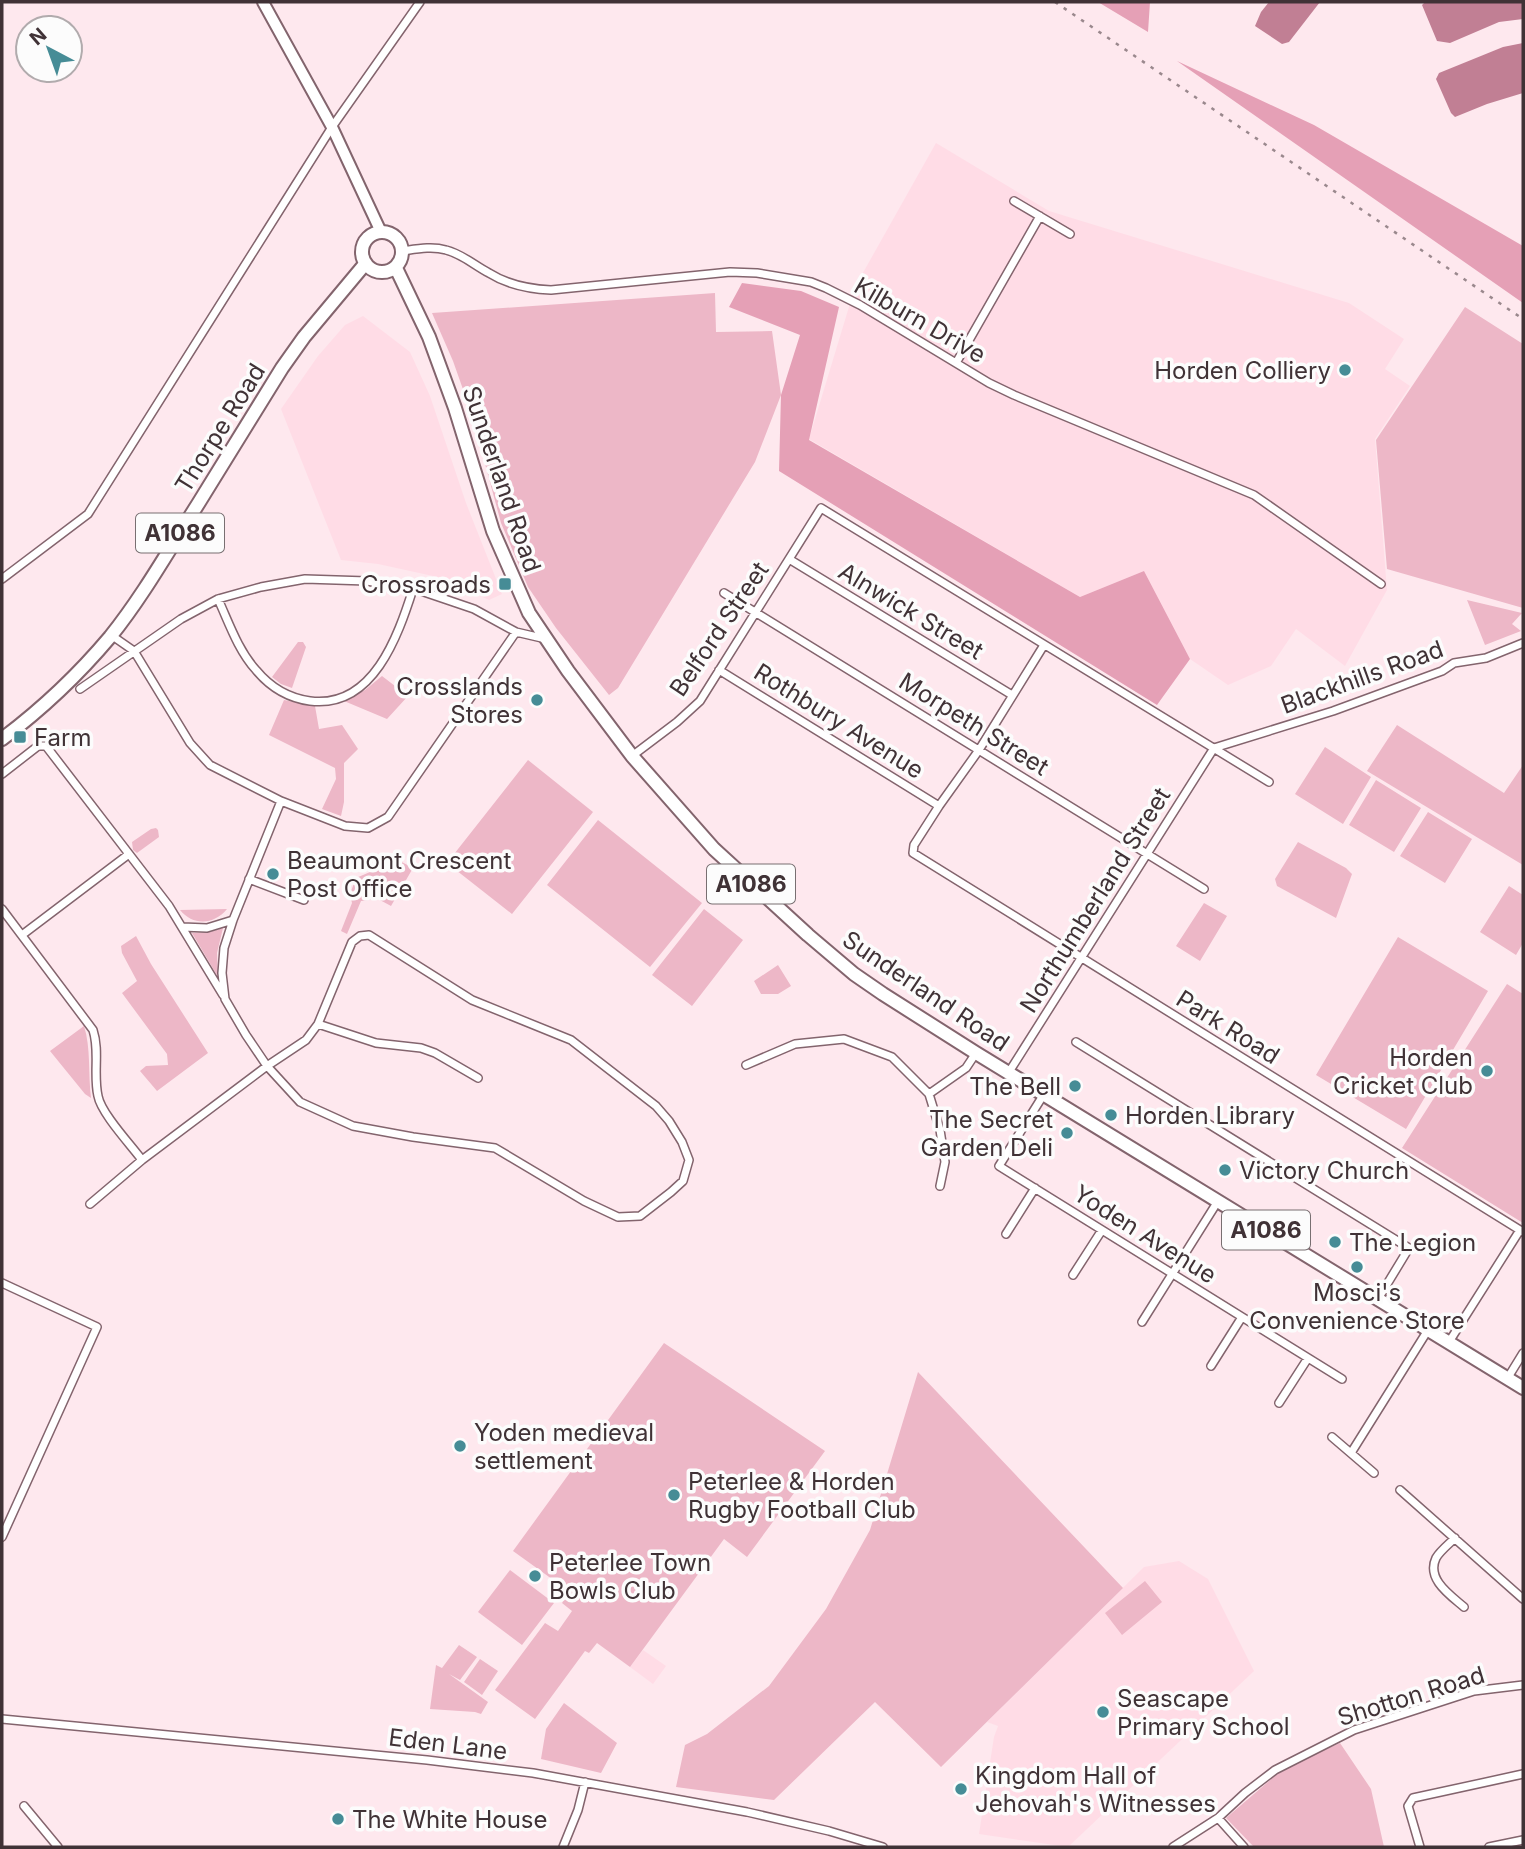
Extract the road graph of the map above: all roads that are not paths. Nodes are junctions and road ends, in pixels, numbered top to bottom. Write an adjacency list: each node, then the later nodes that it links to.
1 (263, 2): 3 (main road)
2 (420, 2): 3 (street)
3 (332, 127): 6 (main road); 13 (street)
4 (1014, 201): 5 (street)
5 (1040, 216): 7 (street); 11 (street)
6 (381, 232): 8 (main road); 9 (main road)
7 (1070, 234)
8 (403, 251): 10 (main road); 11 (street, Kilburn Drive)
9 (365, 264): 10 (main road); 20 (main road, Thorpe Road / A1086)
10 (396, 268): 21 (main road, Sunderland Road / A1086)
11 (956, 363): 14 (street, Kilburn Drive)
12 (789, 559): 18 (street, Belford Street); 23 (street, Belford Street); 27 (street, Alnwick Street)
13 (2, 579)
14 (1381, 584)
15 (413, 589): 17 (street); 17 (street); 19 (street)
16 (724, 593): 18 (street, Morpeth Street)
17 (218, 600): 24 (street)
18 (755, 612): 25 (street, Belford Street); 30 (street, Morpeth Street)
19 (516, 632): 21 (street); 34 (street)
20 (111, 635): 24 (street); 28 (main road, Thorpe Road / A1086)
21 (547, 639): 31 (main road, Sunderland Road / A1086)
22 (1523, 643): 29 (street, Blackhills Road)
23 (1044, 645): 27 (street); 29 (street)
24 (134, 651): 26 (street); 34 (street)
25 (719, 670): 31 (street, Belford Street); 35 (street, Rothbury Avenue)
26 (80, 689)
27 (1012, 695): 30 (street)
28 (2, 738)
29 (1214, 748): 33 (street); 37 (street, Northumberland Street)
30 (979, 750): 35 (street); 37 (street, Morpeth Street)
31 (632, 756): 49 (main road, Sunderland Road / A1086)
32 (2, 774): 36 (street)
33 (1269, 782)
34 (281, 801): 38 (street)
35 (939, 806): 45 (street, Park Road)
36 (129, 854): 43 (street); 44 (street)
37 (1147, 854): 39 (street, Morpeth Street); 45 (street, Northumberland Street)
38 (249, 880): 40 (street); 42 (street)
39 (1204, 889)
40 (304, 900)
41 (2, 909): 44 (street)
42 (233, 920): 43 (street); 46 (street)
43 (182, 927): 46 (street)
44 (22, 935): 56 (street)
45 (1081, 958): 52 (street, Northumberland Street); 62 (street, Park Road)
46 (225, 999): 51 (street)
47 (318, 1024): 51 (street); 51 (street); 53 (street)
48 (1076, 1042): 67 (street)
49 (976, 1053): 52 (main road, Sunderland Road / A1086); 54 (street)
50 (746, 1065): 54 (street)
51 (267, 1066): 56 (street)
52 (1009, 1072): 55 (main road, Sunderland Road / A1086)
53 (478, 1078)
54 (929, 1094): 57 (street)
55 (1044, 1094): 58 (street, Yoden Avenue); 59 (main road, Sunderland Road / A1086)
56 (142, 1160): 60 (street)
57 (940, 1186)
58 (1035, 1188): 61 (street, Yoden Avenue); 63 (street)
59 (1218, 1201): 64 (street); 67 (main road, Sunderland Road / A1086)
60 (90, 1204)
61 (1102, 1230): 64 (street, Yoden Avenue); 65 (street)
62 (1522, 1231): 71 (street)
63 (1006, 1234)
64 (1173, 1274): 68 (street, Yoden Avenue); 69 (street)
65 (1073, 1275)
66 (2, 1283): 83 (street)
67 (1378, 1299): 70 (main road, Sunderland Road / A1086)
68 (1242, 1317): 73 (street, Yoden Avenue); 74 (street)
69 (1142, 1322)
70 (1428, 1330): 71 (main road, Sunderland Road / A1086); 80 (street)
71 (1449, 1342): 76 (main road, Sunderland Road / A1086)
72 (1523, 1353): 76 (street)
73 (1308, 1358): 75 (street, Yoden Avenue); 78 (street)
74 (1211, 1366)
75 (1342, 1379)
76 (1507, 1379): 77 (main road, Sunderland Road / A1086)
77 (1523, 1388)
78 (1279, 1403)
79 (1332, 1437): 80 (street)
80 (1351, 1453): 81 (street)
81 (1374, 1473)
82 (1400, 1490): 84 (street)
83 (2, 1537)
84 (1455, 1538): 85 (street); 86 (street)
85 (1523, 1599)
86 (1464, 1607)
87 (1523, 1685): 92 (street, Shotton Road)
88 (2, 1719): 90 (street, Eden Lane)
89 (1523, 1774): 99 (street)
90 (585, 1782): 95 (street); 96 (street, Eden Lane)
91 (24, 1807): 94 (street)
92 (1221, 1815): 97 (street, Shotton Road); 98 (street)
93 (1523, 1840): 100 (street)
94 (58, 1847)
95 (563, 1847)
96 (883, 1847)
97 (1173, 1847)
98 (1244, 1847)
99 (1420, 1847)
100 (1489, 1847)

